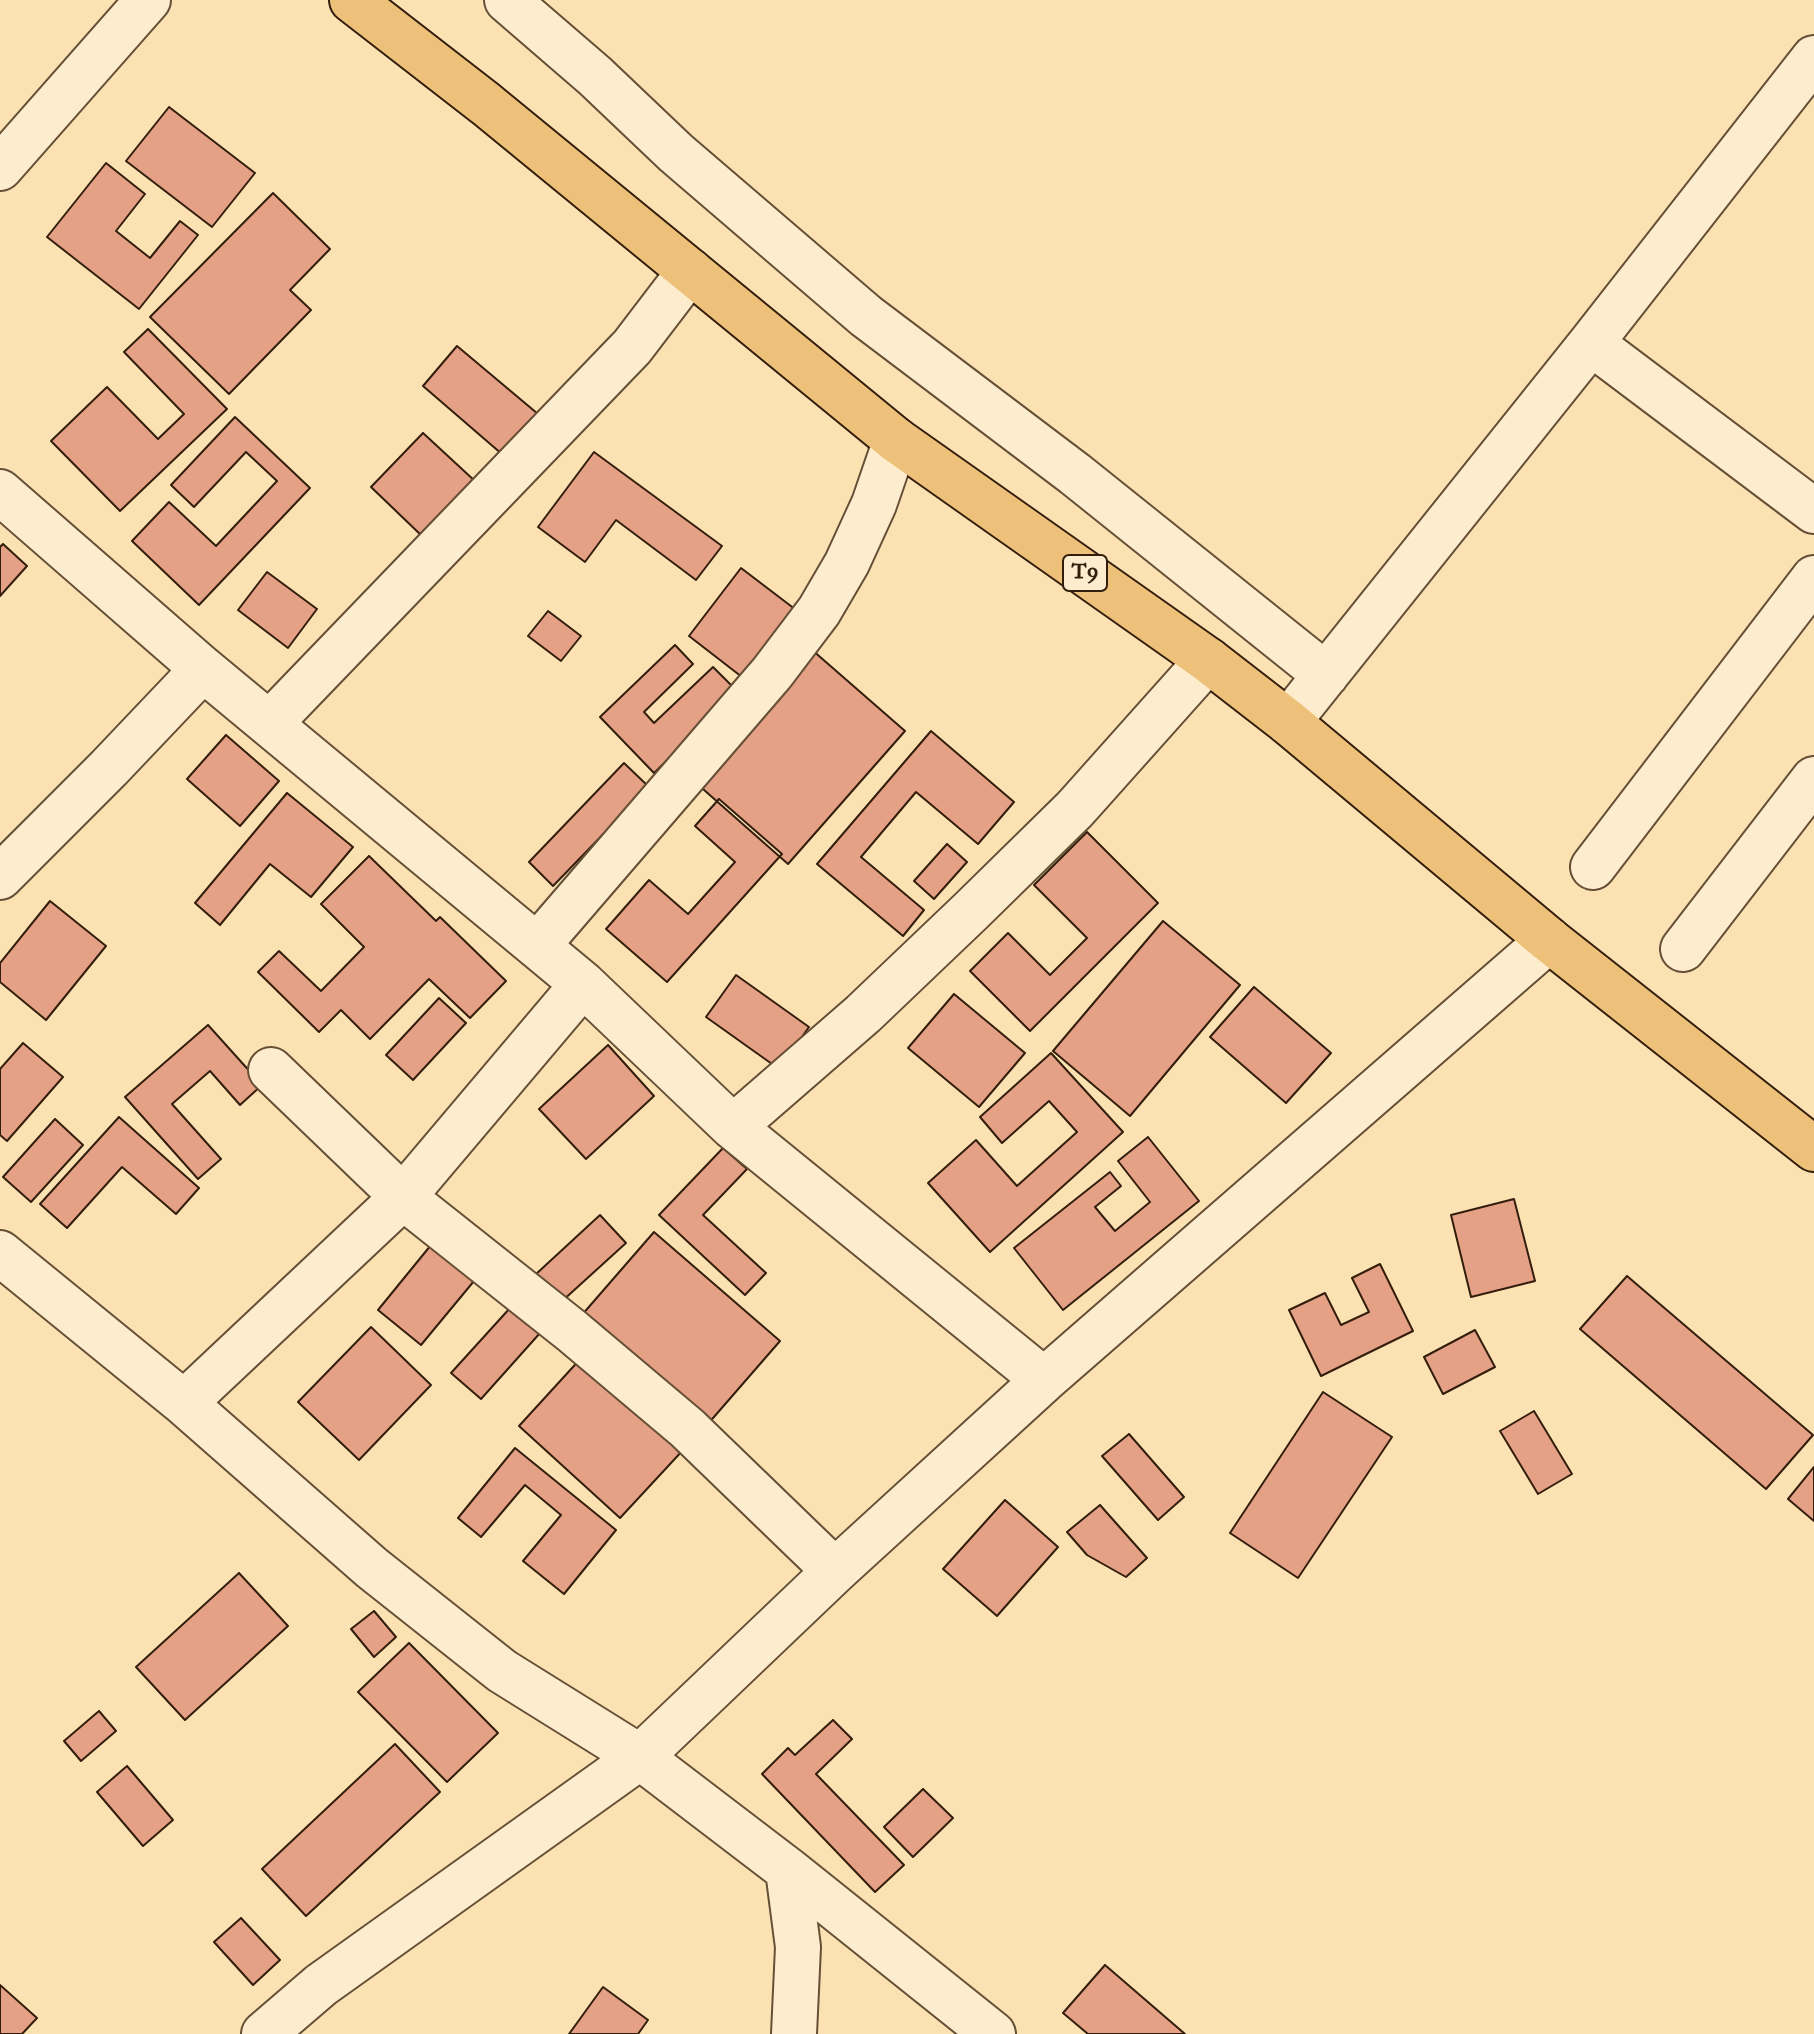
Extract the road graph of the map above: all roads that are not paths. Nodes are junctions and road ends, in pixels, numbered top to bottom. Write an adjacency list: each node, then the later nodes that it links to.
1 (148, 0): 5 (street)
2 (352, 0): 6 (highway, T9)
3 (507, 0): 14 (street)
4 (1814, 58): 7 (street)
5 (0, 168)
6 (690, 271): 8 (highway, T9); 16 (street)
7 (1591, 343): 10 (street); 14 (street)
8 (896, 440): 12 (highway, T9); 21 (street)
9 (0, 492): 13 (street)
10 (1814, 511)
11 (1814, 578): 18 (street)
12 (1208, 660): 15 (highway, T9); 25 (street)
13 (203, 669): 16 (street); 19 (street)
14 (1326, 675): 15 (street)
15 (1288, 722): 20 (highway, T9)
16 (269, 724): 21 (street)
17 (1814, 779): 22 (street)
18 (1593, 867)
19 (0, 877)
20 (1549, 940): 26 (highway, T9); 29 (street)
21 (537, 946): 23 (street)
22 (1683, 949)
23 (583, 984): 25 (street); 27 (street)
24 (271, 1070): 27 (street)
25 (733, 1127): 29 (street)
26 (1814, 1149)
27 (403, 1197): 30 (street); 31 (street)
28 (0, 1253): 30 (street)
29 (1044, 1380): 31 (street)
30 (184, 1403): 32 (street)
31 (835, 1571): 32 (street)
32 (640, 1757): 33 (street); 34 (street)
33 (788, 1870): 35 (street); 36 (street)
34 (264, 2034)
35 (794, 2034)
36 (993, 2034)

